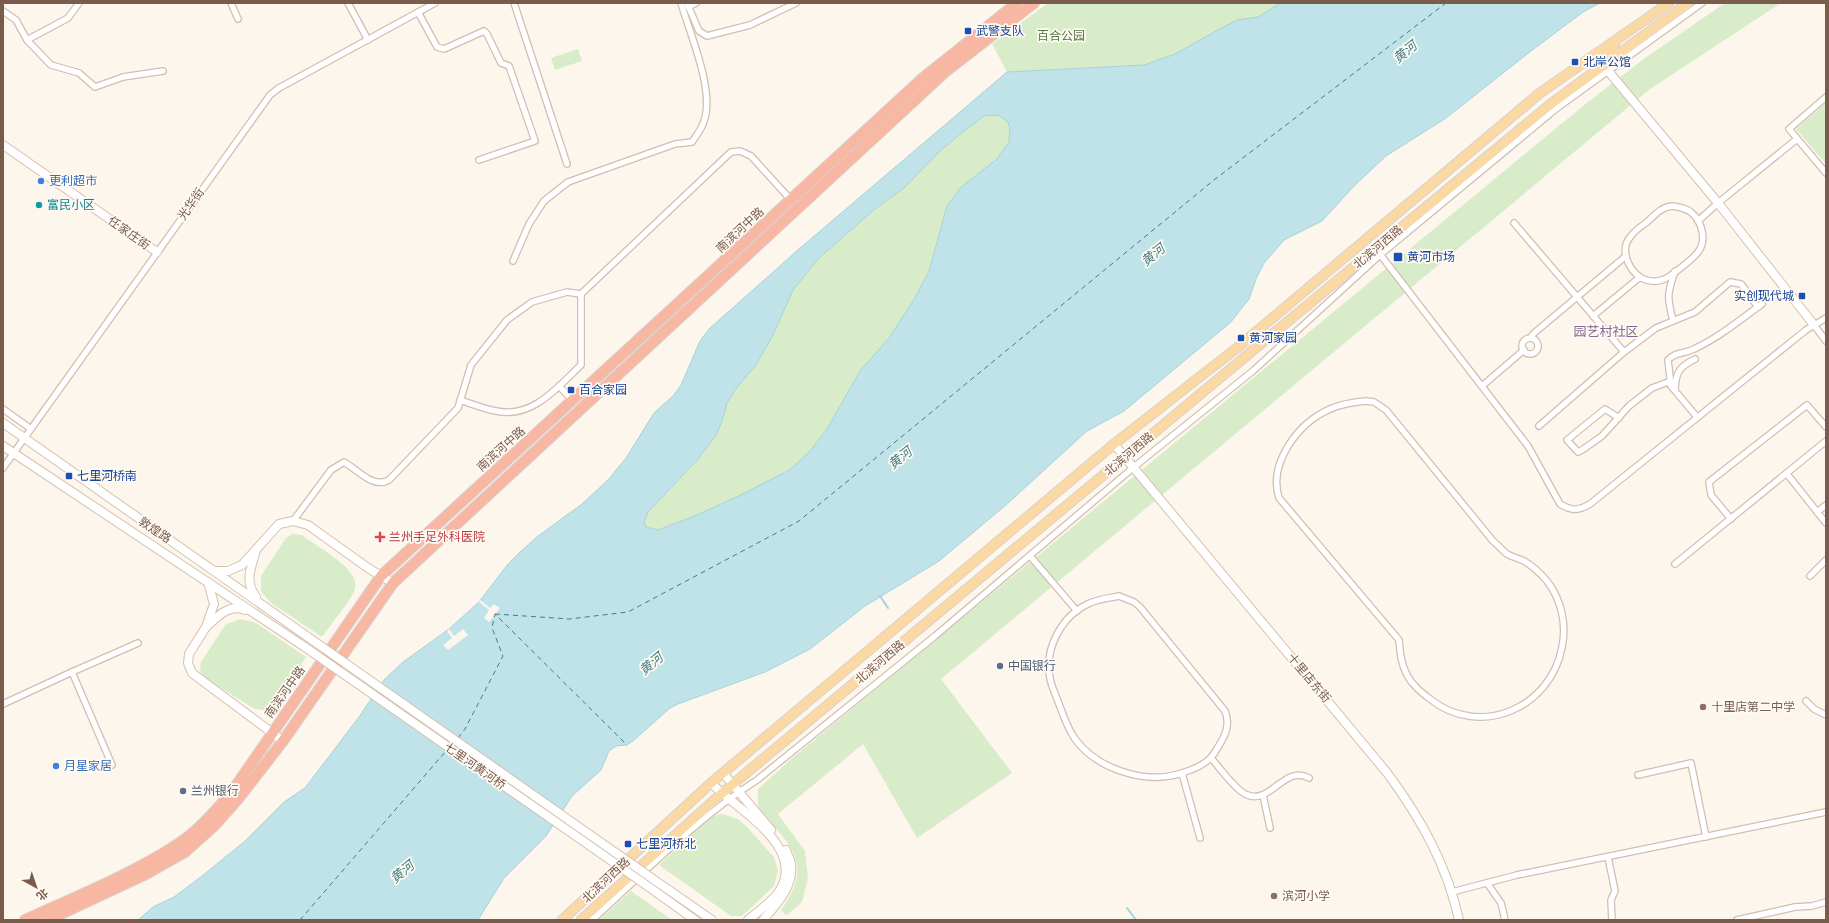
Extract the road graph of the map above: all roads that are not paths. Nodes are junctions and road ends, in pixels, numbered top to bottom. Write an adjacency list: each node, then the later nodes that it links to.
1 (79, 3): 19 (street)
2 (231, 3): 17 (street)
3 (348, 3): 20 (street)
4 (514, 3): 28 (street)
5 (680, 3): 37 (street)
6 (696, 3): 14 (street)
7 (796, 3): 14 (street)
8 (1017, 3): 30 (highway, 南滨河中路)
9 (1034, 3): 87 (highway, 南滨河中路)
10 (1668, 3): 18 (main road, 北滨河西路)
11 (1688, 3): 22 (main road, 北滨河西路)
12 (1702, 3): 22 (street)
13 (433, 4): 16 (street, 光华街)
14 (688, 5)
15 (3, 11): 19 (street)
16 (418, 12): 20 (street, 光华街); 27 (street)
17 (238, 19)
18 (1621, 36): 21 (main road, 北滨河西路); 22 (main road)
19 (27, 40): 23 (street)
20 (368, 40): 34 (street, 光华街)
21 (1594, 54): 22 (main road); 67 (main road, 北滨河西路)
22 (1607, 69): 31 (main road); 35 (main road, 北滨河西路)
23 (163, 71)
24 (1826, 97): 25 (street)
25 (1797, 139): 29 (street); 31 (street)
26 (3, 145): 34 (main road, 任家庄街)
27 (479, 160)
28 (567, 164)
29 (1826, 173)
30 (791, 200): 40 (street); 56 (highway, 南滨河中路)
31 (1718, 203): 32 (street); 45 (main road)
32 (1698, 221): 36 (street); 38 (street)
33 (1514, 222): 41 (street)
34 (157, 252): 64 (street, 光华街)
35 (1378, 252): 53 (street); 70 (main road, 北滨河西路); 71 (street)
36 (1626, 256): 39 (street); 41 (street)
37 (513, 261)
38 (1675, 271): 39 (street); 44 (street)
39 (1640, 277): 42 (street)
40 (582, 294): 52 (street); 55 (street)
41 (1577, 297): 42 (street); 46 (street)
42 (1593, 316): 49 (street)
43 (1826, 318): 45 (street)
44 (1673, 321): 49 (street); 51 (street)
45 (1814, 325): 47 (street); 59 (street)
46 (1532, 338): 48 (street); 48 (street)
47 (1826, 340)
48 (1524, 350): 53 (street)
49 (1624, 352): 62 (street)
50 (1695, 359): 54 (street)
51 (1671, 381): 54 (street); 60 (street)
52 (559, 386): 55 (street); 56 (street)
53 (1482, 386): 59 (street)
54 (1675, 389): 59 (street)
55 (460, 400): 77 (street)
56 (573, 401): 84 (highway, 南滨河中路)
57 (3, 409): 64 (street)
58 (1391, 416): 58 (street)
59 (1698, 417)
60 (1619, 418): 60 (street)
61 (3, 423): 65 (main road, 敦煌路)
62 (1539, 426)
63 (1826, 427): 76 (street)
64 (31, 429): 65 (street, 光华街)
65 (25, 438): 69 (street, 光华街); 83 (main road, 敦煌路)
66 (1826, 441): 73 (street)
67 (1114, 444): 70 (main road, 十里店东街); 103 (main road, 北滨河西路)
68 (3, 446): 69 (main road, 敦煌路)
69 (14, 453): 72 (street, 光华街); 86 (main road, 敦煌路)
70 (1126, 456): 71 (main road, 十里店东街); 108 (main road, 北滨河西路)
71 (1134, 467): 80 (street); 118 (main road, 十里店东街)
72 (3, 468)
73 (1787, 474): 75 (street); 76 (street)
74 (1826, 505): 75 (street)
75 (1817, 512): 78 (street)
76 (1731, 520): 82 (street)
77 (294, 521): 79 (main road); 84 (main road)
78 (1826, 523)
79 (257, 550): 83 (main road); 88 (main road)
80 (1030, 556): 89 (street); 108 (street)
81 (1826, 560): 85 (street)
82 (1676, 564)
83 (215, 570): 88 (main road, 敦煌路)
84 (382, 576): 87 (main road); 99 (highway, 南滨河中路)
85 (1810, 576)
86 (208, 582): 90 (main road, 敦煌路); 91 (main road)
87 (393, 583): 100 (highway, 南滨河中路)
88 (260, 602): 92 (main road, 敦煌路)
89 (1077, 611): 101 (street); 104 (street)
90 (257, 616): 91 (main road); 94 (main road, 敦煌路)
91 (206, 626): 99 (main road)
92 (308, 637): 116 (main road, 七里河黄河桥, bridge)
93 (138, 643): 95 (street)
94 (302, 645): 116 (main road, 七里河黄河桥, bridge)
95 (72, 672): 97 (street); 102 (street)
96 (1806, 701): 98 (street)
97 (3, 704)
98 (1826, 715)
99 (273, 733): 100 (main road); 120 (highway, 南滨河中路)
100 (283, 742): 121 (highway, 南滨河中路)
101 (1211, 758): 104 (street); 109 (street)
102 (112, 765)
103 (723, 773): 107 (main road, 北滨河西路); 108 (main road)
104 (1182, 773): 114 (street)
105 (1638, 775): 113 (street)
106 (1309, 778): 109 (street)
107 (711, 783): 110 (main road); 122 (main road, 北滨河西路)
108 (736, 788): 110 (main road, 北滨河西路); 128 (main road)
109 (1263, 795): 112 (street)
110 (726, 797): 123 (main road, 北滨河西路); 124 (street); 127 (main road)
111 (1826, 812): 113 (street)
112 (1270, 828)
113 (1706, 837): 115 (street)
114 (1200, 838)
115 (1608, 857): 117 (street); 131 (street)
116 (651, 883): 125 (main road); 126 (main road)
117 (1487, 883): 118 (street); 130 (street)
118 (1452, 892): 129 (main road, 十里店东街)
119 (1826, 902): 132 (street)
120 (25, 920)
121 (48, 920)
122 (562, 920)
123 (581, 920)
124 (592, 920)
125 (695, 920)
126 (712, 920)
127 (748, 920)
128 (763, 920)
129 (1459, 920)
130 (1505, 920)
131 (1612, 920)
132 (1737, 920)

